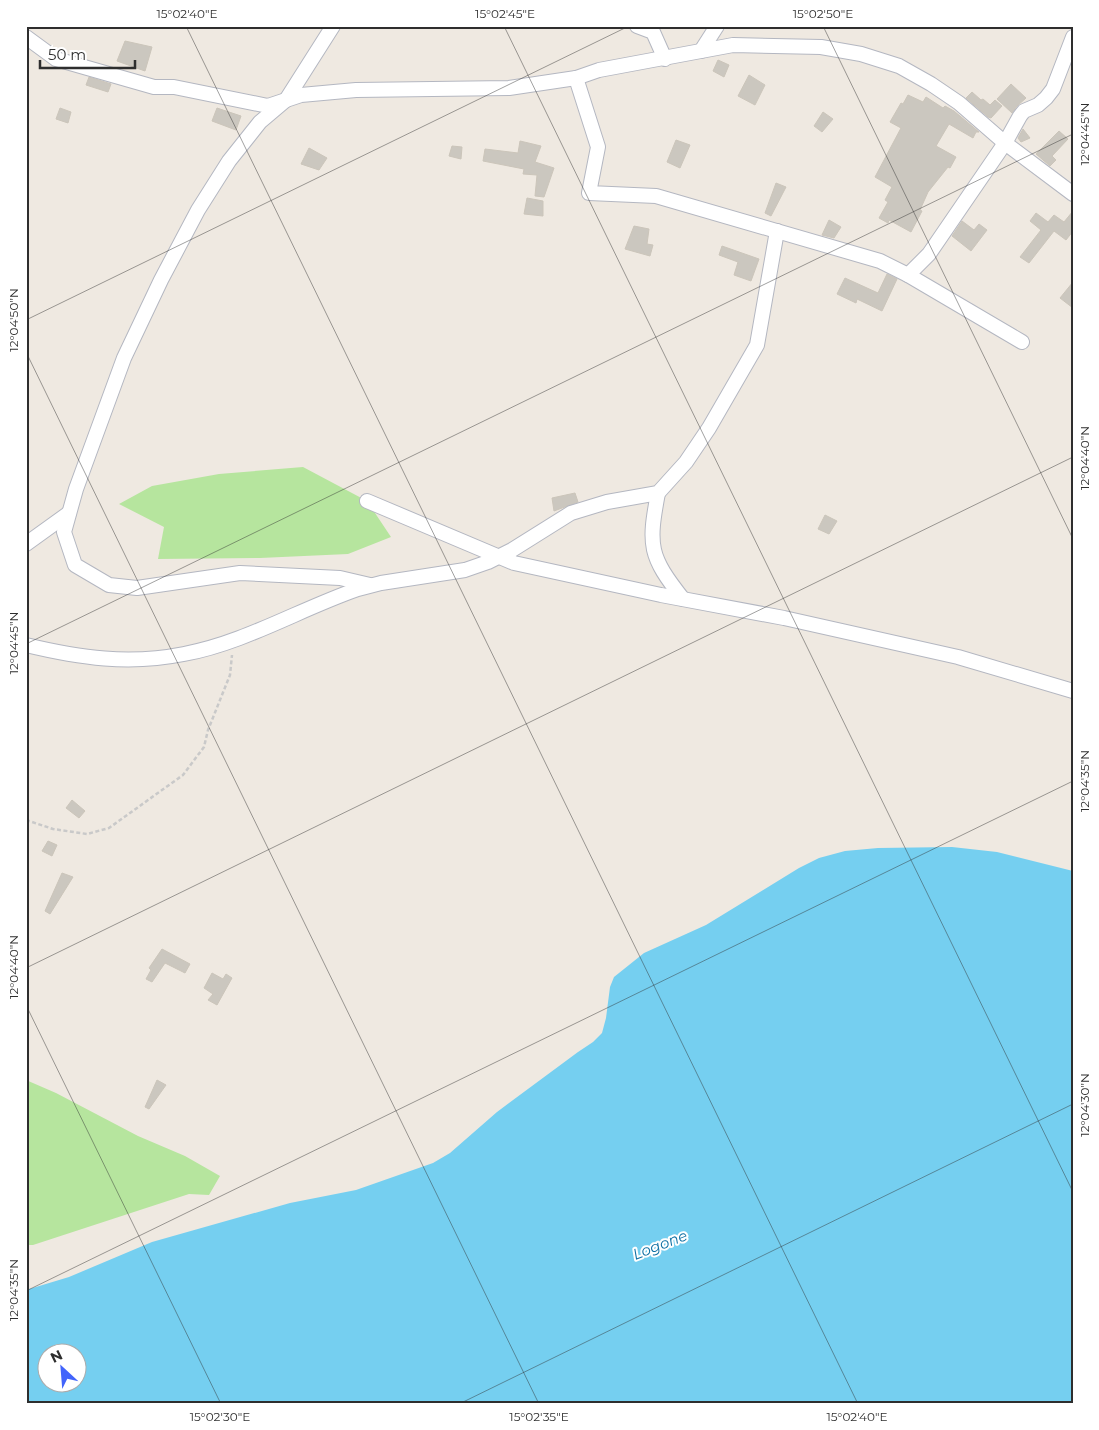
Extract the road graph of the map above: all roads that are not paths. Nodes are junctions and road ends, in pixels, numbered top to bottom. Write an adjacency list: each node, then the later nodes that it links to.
1 (333, 26): 9 (street)
2 (637, 26): 7 (street)
3 (717, 26): 6 (street)
4 (26, 37): 9 (street)
5 (1073, 37): 10 (street)
6 (701, 51): 7 (street); 10 (street)
7 (665, 59): 8 (street)
8 (576, 78): 9 (street); 12 (street)
9 (286, 100): 17 (street)
10 (1005, 143): 11 (street); 13 (street)
11 (1073, 194)
12 (777, 231): 13 (street); 15 (street)
13 (908, 275): 14 (street)
14 (1022, 342)
15 (658, 492): 19 (street); 21 (street)
16 (367, 501): 19 (street)
17 (69, 513): 18 (street); 20 (street)
18 (26, 544)
19 (498, 557): 20 (street); 21 (street)
20 (371, 585): 22 (street)
21 (684, 599): 23 (street)
22 (26, 645)
23 (1073, 690)

